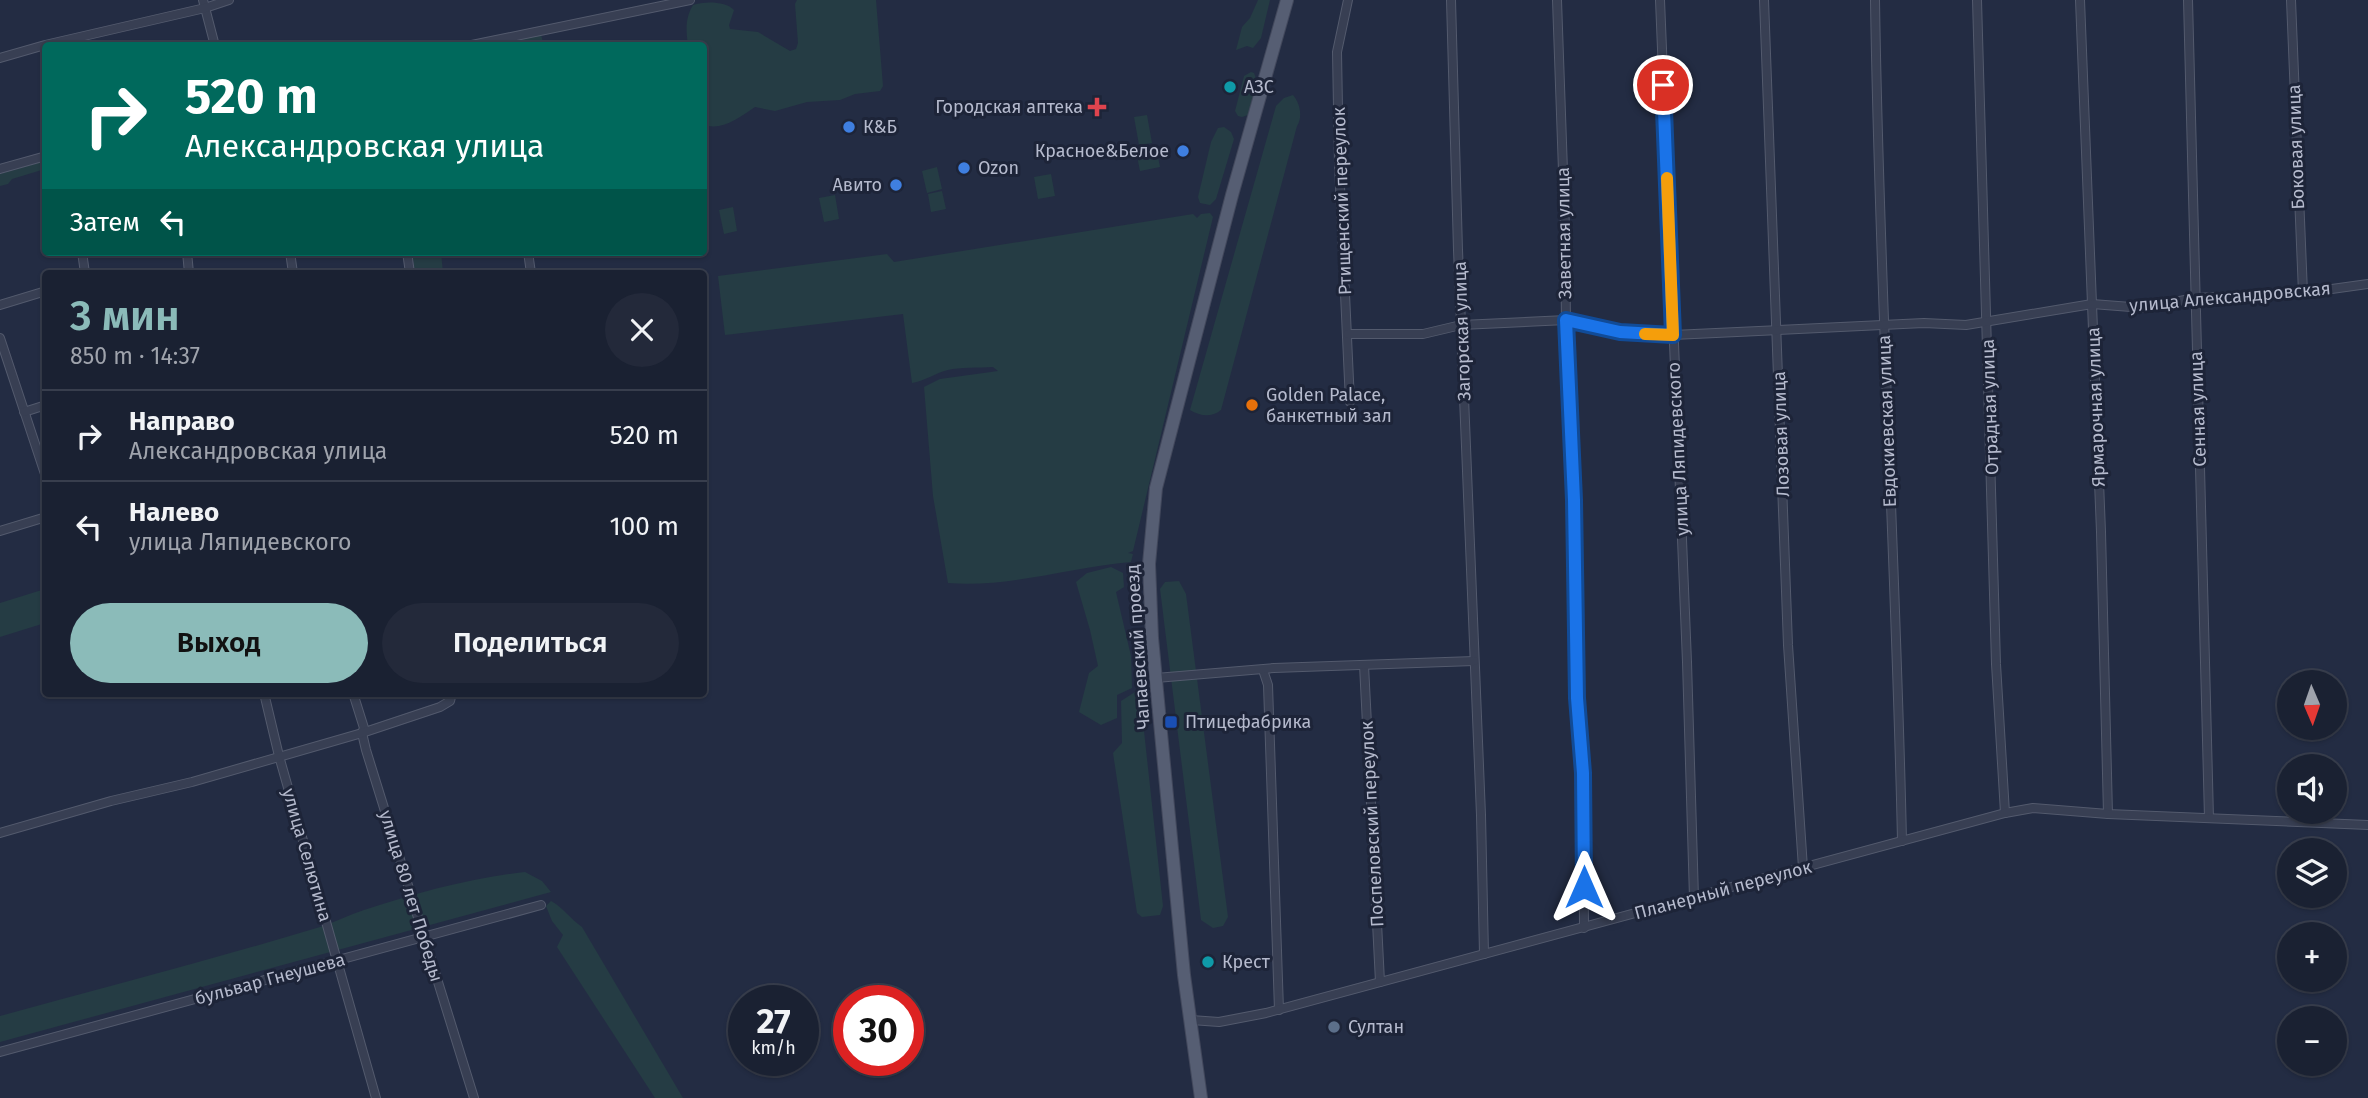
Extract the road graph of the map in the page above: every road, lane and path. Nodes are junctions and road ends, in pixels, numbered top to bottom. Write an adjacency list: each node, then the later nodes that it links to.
1 (229, 0): 14 (street)
2 (690, 0): 17 (street)
3 (1287, 0): 45 (main road, Чапаевский проезд)
4 (1348, 0): 33 (street, Ртищенский переулок)
5 (1451, 0): 30 (street, Загорская улица)
6 (1557, 0): 28 (street, Заветная улица)
7 (1660, 0): 34 (street, улица Ляпидевского)
8 (1764, 0): 32 (street, Лозовая улица)
9 (1875, 0): 31 (street, Евдокиевская улица)
10 (1977, 0): 29 (street, Отрадная улица)
11 (2080, 0): 26 (street, Ярмарочная улица)
12 (2188, 0): 25 (street, Сенная улица)
13 (2291, 0): 24 (street, Боковая улица)
14 (204, 4): 15 (street); 16 (street)
15 (57, 42)
16 (214, 42)
17 (499, 42)
18 (42, 46): 19 (street)
19 (0, 58)
20 (42, 157): 21 (street)
21 (0, 169)
22 (2368, 284): 24 (street, улица Александровская)
23 (42, 292): 27 (street)
24 (2303, 293): 25 (street, улица Александровская)
25 (2195, 298): 26 (street, улица Александровская); 53 (street, Сенная улица)
26 (2092, 303): 29 (street, улица Александровская); 52 (street, Ярмарочная улица)
27 (0, 305)
28 (1566, 320): 30 (street, улица Александровская); 34 (street, улица Александровская); 60 (street, Заветная улица)
29 (1987, 321): 31 (street, улица Александровская); 51 (street, Отрадная улица)
30 (1461, 325): 33 (street, улица Александровская); 42 (street, Загорская улица)
31 (1884, 325): 32 (street, улица Александровская); 56 (street, Евдокиевская улица)
32 (1777, 329): 34 (street, улица Александровская); 57 (street, Лозовая улица)
33 (1348, 334): 36 (street, Ртищенский переулок)
34 (1673, 335): 58 (street, улица Ляпидевского)
35 (0, 338): 38 (street)
36 (1350, 402)
37 (42, 406): 38 (street)
38 (24, 412): 39 (street)
39 (42, 465)
40 (42, 518): 41 (street)
41 (0, 531)
42 (1474, 662): 43 (street); 62 (street, Загорская улица)
43 (1364, 665): 44 (street); 64 (street, Поспеловский переулок)
44 (1263, 670): 45 (street); 65 (street)
45 (1156, 678): 66 (main road, Чапаевский проезд)
46 (265, 697): 50 (street, улица Селютина)
47 (355, 697): 49 (street, улица 80 лет Победы)
48 (451, 697): 49 (street)
49 (362, 733): 50 (street); 61 (street, улица 80 лет Победы)
50 (279, 756): 55 (street); 63 (street, улица Селютина)
51 (2005, 813): 52 (street, Планерный переулок); 56 (street, Планерный переулок)
52 (2108, 814): 53 (street, Планерный переулок)
53 (2209, 818): 54 (street, Планерный переулок)
54 (2368, 825)
55 (0, 833)
56 (1902, 841): 57 (street, Планерный переулок)
57 (1803, 868): 58 (street, Планерный переулок)
58 (1694, 898): 60 (street, Планерный переулок)
59 (541, 905): 61 (street, бульвар Гнеушева)
60 (1584, 928): 62 (street, Планерный переулок)
61 (424, 937): 63 (street, бульвар Гнеушева); 69 (street, улица 80 лет Победы)
62 (1484, 954): 64 (street, Планерный переулок)
63 (337, 960): 67 (street, бульвар Гнеушева); 68 (street, улица Селютина)
64 (1380, 982): 65 (street, Планерный переулок)
65 (1279, 1010): 66 (street, Планерный переулок)
66 (1191, 1020): 70 (main road, Чапаевский проезд)
67 (0, 1052)
68 (376, 1098)
69 (474, 1098)
70 (1201, 1098)

